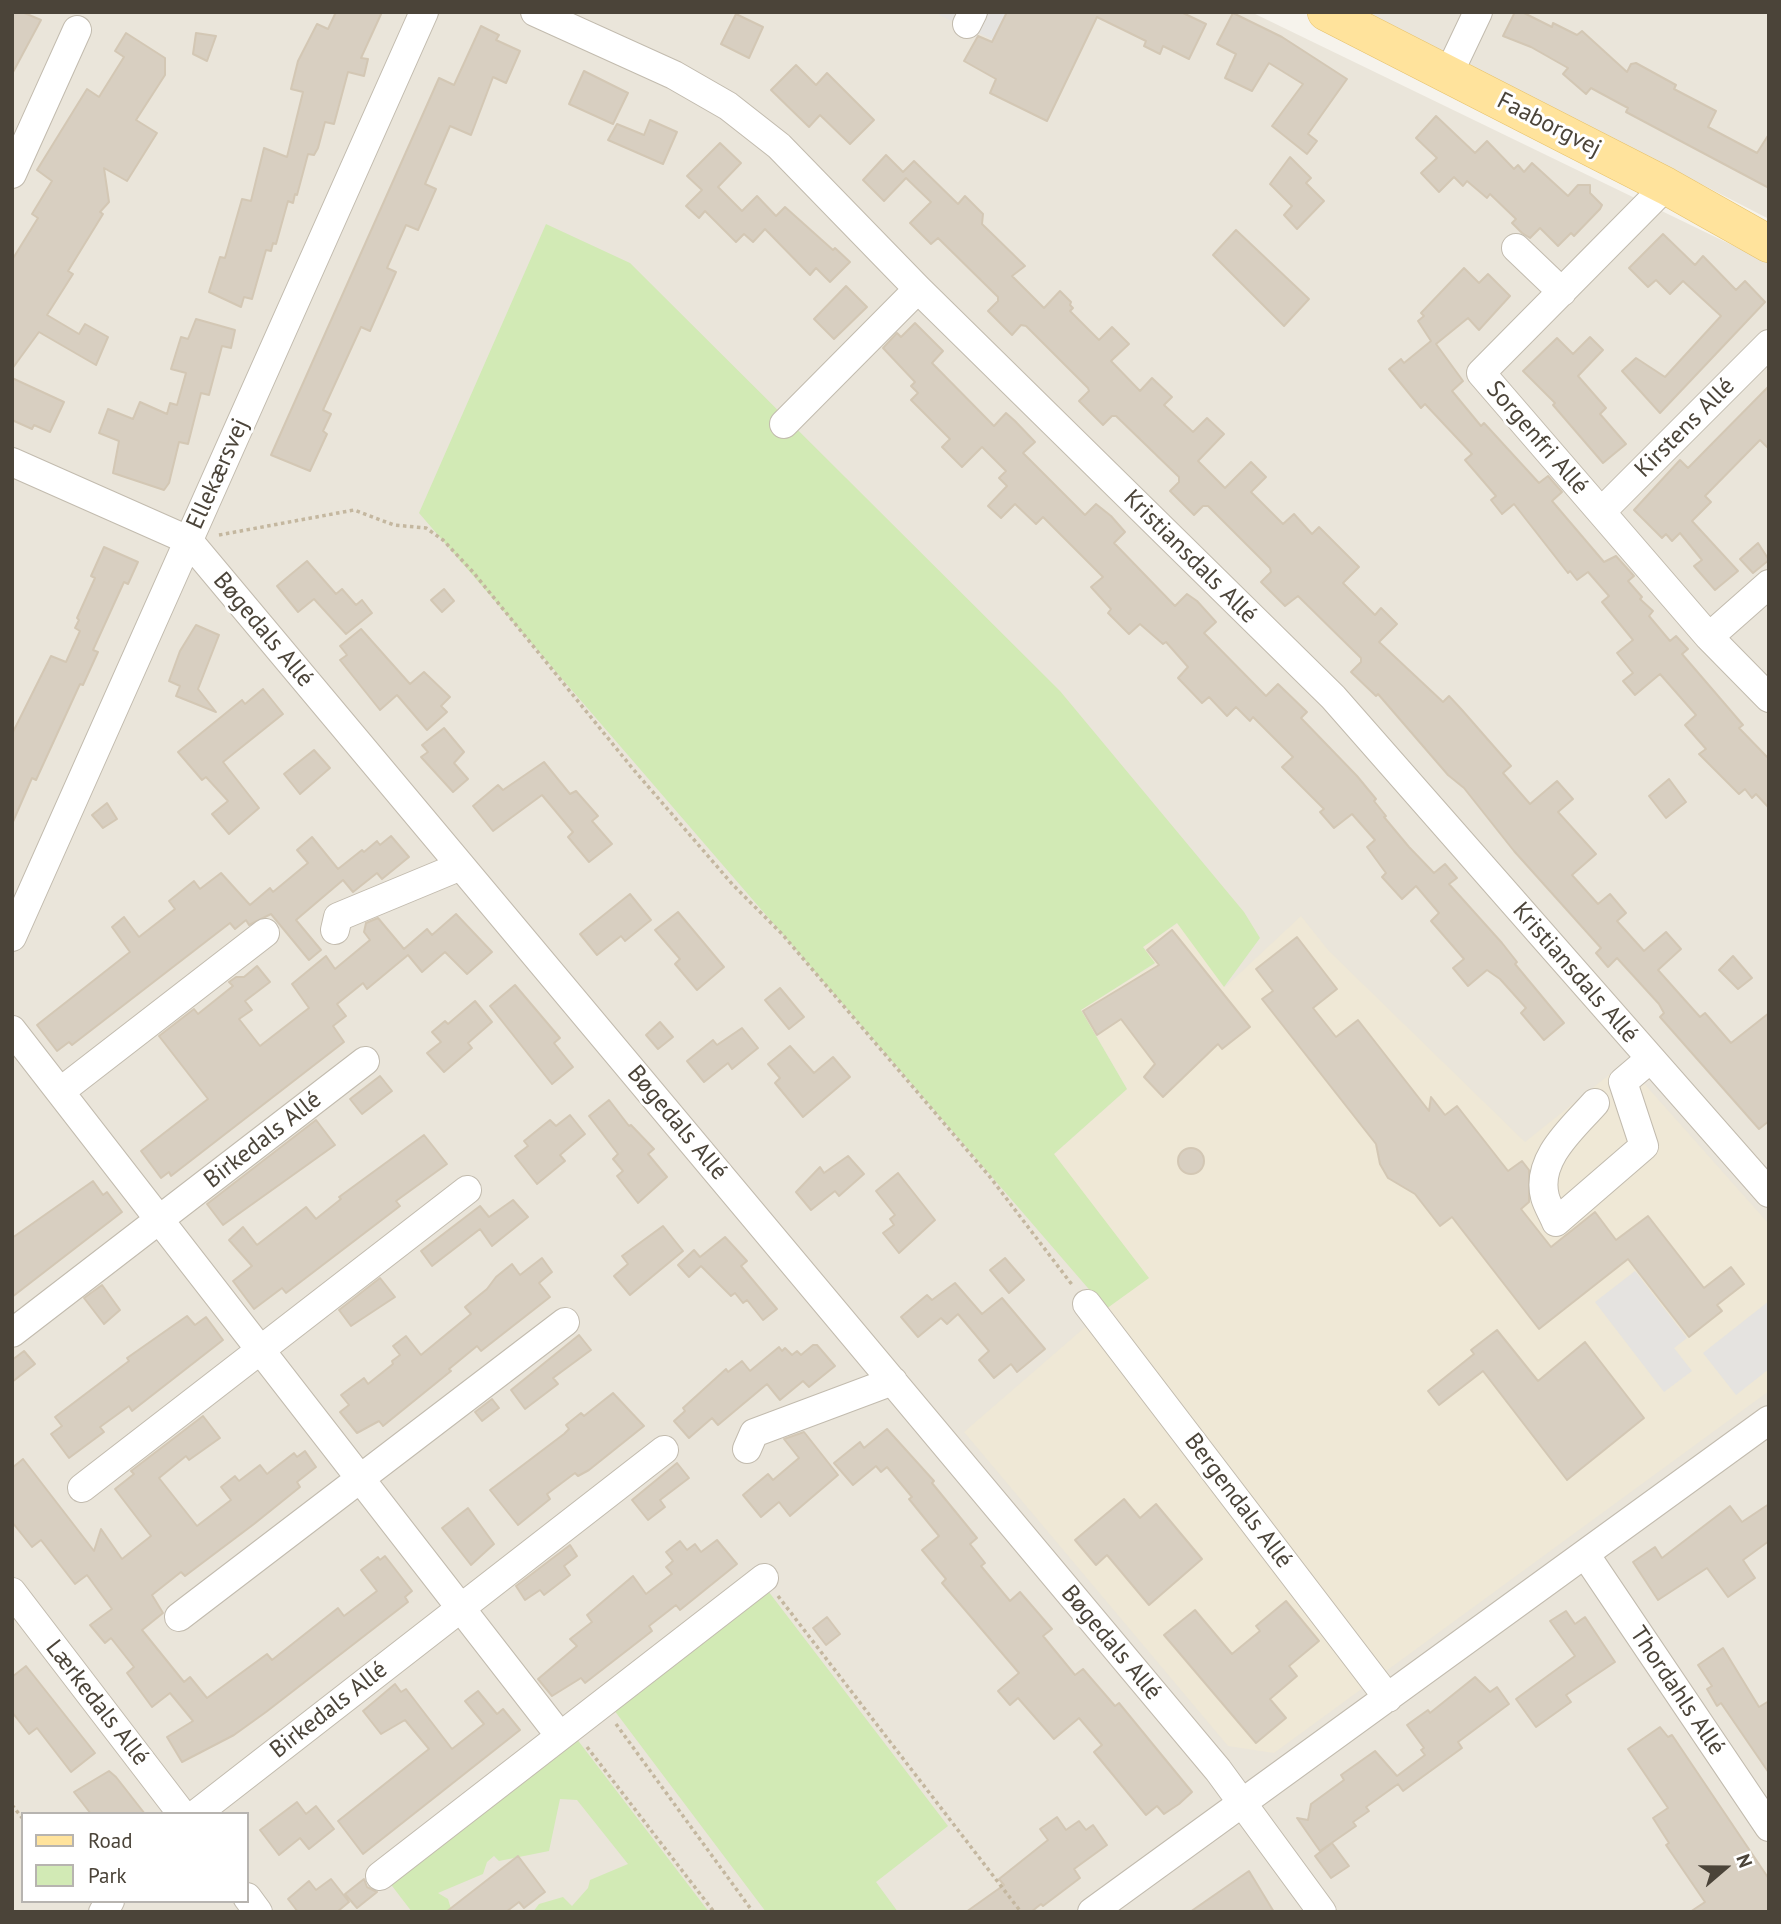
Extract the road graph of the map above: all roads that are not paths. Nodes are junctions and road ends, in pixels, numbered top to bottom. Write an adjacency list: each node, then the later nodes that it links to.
1 (424, 12): 17 (street, Ellekærsvej)
2 (535, 12): 11 (street, Kristiansdals Allé)
3 (1326, 12): 6 (main road, Faaborgvej)
4 (1478, 12): 6 (street)
5 (77, 30): 7 (street)
6 (1449, 73): 8 (main road, Faaborgvej)
7 (12, 174)
8 (1666, 186): 9 (main road, Faaborgvej); 12 (street, Sorgenfri Allé)
9 (1769, 244)
10 (1516, 248): 12 (street)
11 (918, 289): 14 (street); 26 (street, Kristiansdals Allé)
12 (1562, 292): 16 (street, Sorgenfri Allé)
13 (1769, 344): 16 (street, Kirstens Allé)
14 (784, 424)
15 (12, 463): 17 (street, Bøgedals Allé)
16 (1602, 511): 19 (street, Sorgenfri Allé)
17 (188, 541): 21 (street, Bøgedals Allé); 24 (street, Ellekærsvej)
18 (1769, 584): 19 (street)
19 (1709, 637): 20 (street, Sorgenfri Allé)
20 (1769, 698)
21 (461, 866): 22 (street); 37 (street, Bøgedals Allé)
22 (335, 930)
23 (265, 933): 28 (street)
24 (12, 937)
25 (12, 1030): 28 (street)
26 (1650, 1059): 29 (street); 30 (street, Kristiansdals Allé)
27 (365, 1061): 32 (street, Birkedals Allé)
28 (61, 1091): 32 (street)
29 (1595, 1103)
30 (1765, 1180)
31 (467, 1190): 36 (street)
32 (160, 1220): 35 (street, Birkedals Allé); 36 (street)
33 (1087, 1304): 48 (street, Bergendals Allé)
34 (565, 1322): 41 (street)
35 (12, 1333)
36 (261, 1349): 41 (street); 42 (street)
37 (893, 1381): 39 (street); 50 (street, Bøgedals Allé)
38 (1769, 1420): 43 (street)
39 (747, 1449)
40 (664, 1450): 46 (street, Birkedals Allé)
41 (360, 1476): 46 (street); 47 (street)
42 (82, 1488)
43 (1586, 1554): 48 (street); 53 (street, Thordahls Allé)
44 (764, 1578): 49 (street)
45 (12, 1592): 51 (street, Lærkedals Allé)
46 (461, 1607): 49 (street); 52 (street, Birkedals Allé)
47 (179, 1617)
48 (1388, 1698): 50 (street)
49 (566, 1731): 54 (street)
50 (1244, 1803): 55 (street); 56 (street, Bøgedals Allé)
51 (180, 1812)
52 (200, 1812)
53 (1769, 1828)
54 (380, 1876)
55 (1093, 1912)
56 (1322, 1912)

